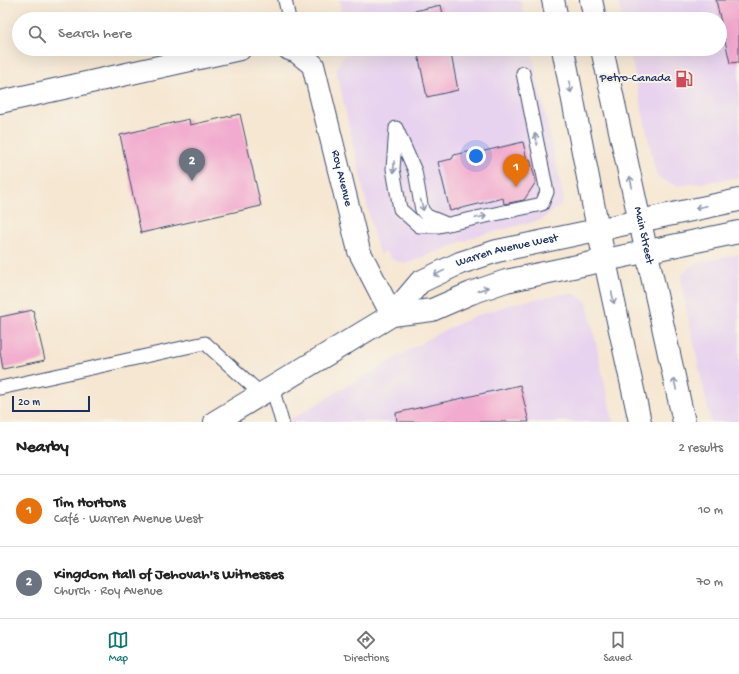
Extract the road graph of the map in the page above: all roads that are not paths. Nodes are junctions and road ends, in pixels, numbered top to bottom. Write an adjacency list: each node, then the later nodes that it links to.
1 (285, 0): 4 (lane)
2 (553, 0): 5 (street)
3 (591, 0): 6 (street)
4 (288, 12)
5 (556, 12)
6 (594, 12)
7 (208, 56): 12 (street)
8 (302, 56): 20 (street, Roy Avenue)
9 (564, 56): 16 (street, one-way to 16)
10 (604, 56): 14 (street, Main Street, one-way to 10)
11 (523, 73): 15 (lane, one-way to 11)
12 (0, 102)
13 (739, 200): 14 (street, Warren Avenue West, one-way to 14)
14 (639, 220): 16 (street, Warren Avenue West); 18 (street, Main Street)
15 (447, 224): 15 (lane)
16 (598, 229): 19 (street); 20 (street, Warren Avenue West, one-way to 20)
17 (739, 232): 18 (street, Warren Avenue West)
18 (646, 251): 19 (street, Warren Avenue West); 26 (street, Main Street, one-way to 18)
19 (604, 260): 20 (street, Warren Avenue West, one-way to 19); 25 (street, one-way to 25)
20 (392, 315): 22 (street, Warren Avenue West)
21 (0, 388): 22 (lane)
22 (266, 391): 23 (street, Warren Avenue West); 24 (lane)
23 (215, 422)
24 (282, 422)
25 (640, 422)
26 (684, 422)

